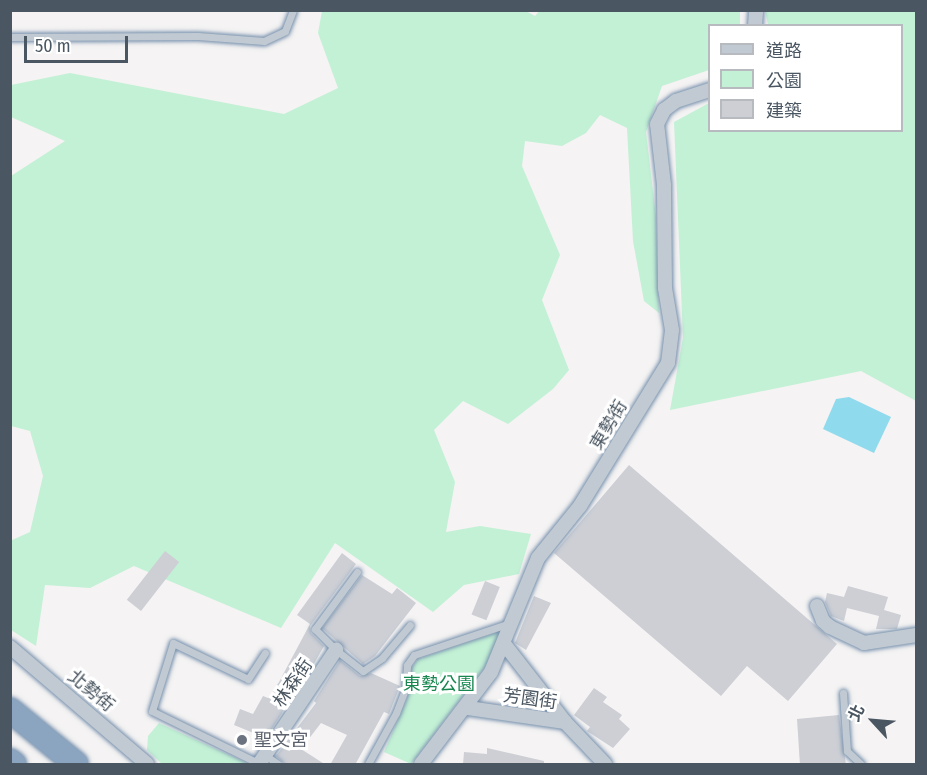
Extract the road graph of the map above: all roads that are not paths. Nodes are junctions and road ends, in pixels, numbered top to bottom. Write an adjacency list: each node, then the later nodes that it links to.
1 (293, 10): 2 (lane)
2 (10, 37)
3 (708, 91): 6 (street, 東勢街)
4 (357, 572): 11 (lane)
5 (817, 606): 8 (street)
6 (512, 622): 9 (street, 東勢街); 23 (lane)
7 (410, 625): 11 (lane)
8 (916, 635)
9 (505, 645): 14 (street, 東勢街); 16 (street)
10 (10, 647): 21 (street, 北勢街)
11 (336, 650): 17 (street, 林森街)
12 (265, 653): 17 (lane)
13 (843, 693): 26 (lane)
14 (468, 708): 16 (street, 芳園街); 24 (street, 東勢街)
15 (10, 710): 20 (highway)
16 (565, 722): 25 (street, 芳園街)
17 (261, 761): 22 (lane)
18 (10, 762): 19 (highway)
19 (14, 765)
20 (76, 765)
21 (147, 765)
22 (278, 765)
23 (368, 765)
24 (421, 765)
25 (605, 765)
26 (861, 765)

